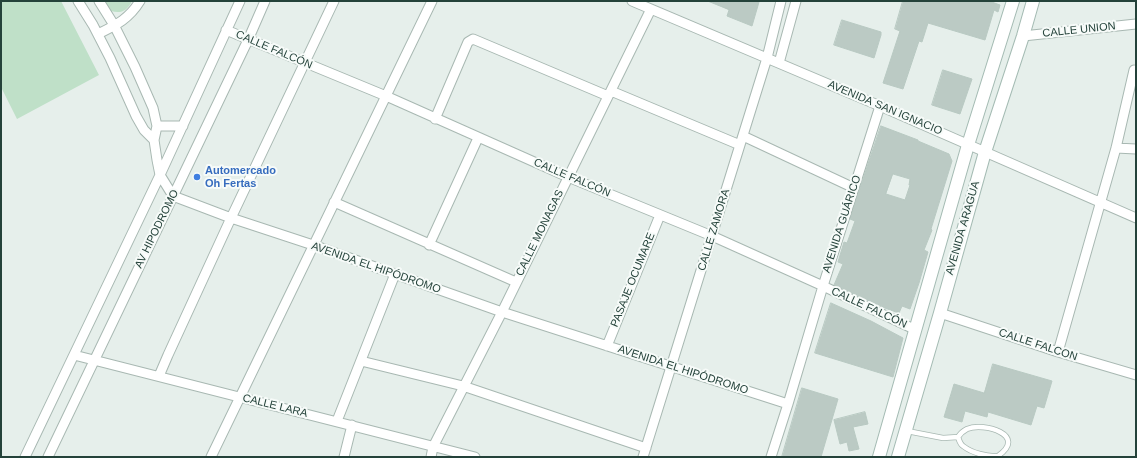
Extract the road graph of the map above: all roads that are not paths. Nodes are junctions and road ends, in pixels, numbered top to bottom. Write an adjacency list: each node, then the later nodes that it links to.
1 (78, 1): 17 (street)
2 (99, 1): 15 (street)
3 (140, 1): 15 (street)
4 (240, 1): 16 (street, AV HIPODROMO)
5 (265, 1): 19 (street, AV HIPODROMO)
6 (334, 1): 21 (street)
7 (632, 1): 13 (street, AVENIDA SAN IGNACIO)
8 (781, 1): 20 (street, CALLE ZAMORA)
9 (796, 1): 22 (street)
10 (1013, 1): 33 (street, AVENIDA ARAGUA)
11 (1033, 1): 18 (street, AVENIDA ARAGUA)
12 (430, 2): 25 (street)
13 (651, 9): 20 (street, AVENIDA SAN IGNACIO); 24 (street, CALLE MONAGAS)
14 (1136, 24): 18 (street, CALLE UNION)
15 (114, 25): 17 (street); 28 (street)
16 (226, 30): 19 (street, CALLE FALCÓN); 29 (street, AV HIPODROMO)
17 (98, 34): 31 (street)
18 (1023, 36): 36 (street, AVENIDA ARAGUA)
19 (248, 40): 21 (street, CALLE FALCÓN); 40 (street, AV HIPODROMO)
20 (767, 58): 22 (street, AVENIDA SAN IGNACIO); 32 (street, CALLE ZAMORA)
21 (304, 63): 25 (street, CALLE FALCÓN); 44 (street)
22 (779, 63): 26 (street, AVENIDA SAN IGNACIO)
23 (1134, 70): 34 (street)
24 (610, 93): 27 (street); 32 (street); 38 (street, CALLE MONAGAS)
25 (386, 96): 27 (street, CALLE FALCÓN); 41 (street)
26 (880, 106): 33 (street, AVENIDA SAN IGNACIO); 39 (street, AVENIDA GUÁRICO)
27 (435, 119): 30 (street, CALLE FALCÓN)
28 (157, 126): 29 (street); 31 (street)
29 (183, 126): 37 (street, AV HIPODROMO)
30 (478, 138): 38 (street, CALLE FALCÓN); 48 (street)
31 (154, 140): 37 (street)
32 (742, 140): 39 (street); 46 (street, CALLE ZAMORA)
33 (968, 145): 36 (street, AVENIDA SAN IGNACIO); 54 (street, AVENIDA ARAGUA)
34 (1116, 148): 35 (street); 42 (street)
35 (1136, 149)
36 (985, 152): 42 (street, AVENIDA SAN IGNACIO); 53 (street, AVENIDA ARAGUA)
37 (160, 175): 40 (street); 57 (street, AV HIPODROMO)
38 (568, 177): 43 (street, CALLE FALCÓN); 50 (street, CALLE MONAGAS)
39 (854, 188): 51 (street, AVENIDA GUÁRICO)
40 (174, 196): 44 (street, AVENIDA EL HIPÓDROMO); 58 (street, AV HIPODROMO)
41 (334, 202): 47 (street); 48 (street)
42 (1100, 202): 45 (street, AVENIDA SAN IGNACIO); 56 (street)
43 (660, 215): 46 (street, CALLE FALCÓN); 55 (street, PASAJE OCUMARE)
44 (231, 218): 47 (street, AVENIDA EL HIPÓDROMO); 62 (street)
45 (1136, 218)
46 (712, 236): 51 (street, CALLE FALCÓN); 60 (street, CALLE ZAMORA)
47 (313, 245): 49 (street, AVENIDA EL HIPÓDROMO); 64 (street)
48 (429, 245): 50 (street)
49 (395, 274): 52 (street, AVENIDA EL HIPÓDROMO); 59 (street)
50 (516, 282): 52 (street, CALLE MONAGAS)
51 (822, 286): 54 (street, CALLE FALCÓN); 65 (street, AVENIDA GUÁRICO)
52 (502, 312): 55 (street, AVENIDA EL HIPÓDROMO); 63 (street, CALLE MONAGAS)
53 (940, 313): 56 (street, CALLE FALCON); 68 (street, AVENIDA ARAGUA)
54 (916, 330): 79 (street, AVENIDA ARAGUA)
55 (607, 346): 60 (street, AVENIDA EL HIPÓDROMO)
56 (1058, 352): 61 (street, CALLE FALCON)
57 (74, 355): 58 (street, CALLE LARA); 72 (street, AV HIPODROMO)
58 (94, 360): 62 (street, CALLE LARA); 73 (street, AV HIPODROMO)
59 (361, 362): 63 (street); 66 (street)
60 (672, 367): 65 (street, AVENIDA EL HIPÓDROMO); 71 (street, CALLE ZAMORA)
61 (1136, 375)
62 (159, 376): 64 (street, CALLE LARA)
63 (463, 386): 70 (street, CALLE MONAGAS); 71 (street)
64 (240, 397): 66 (street, CALLE LARA); 74 (street)
65 (788, 404): 78 (street, AVENIDA GUÁRICO)
66 (337, 421): 67 (street, CALLE LARA)
67 (352, 425): 70 (street, CALLE LARA); 75 (street)
68 (905, 431): 69 (lane); 80 (street, AVENIDA ARAGUA)
69 (958, 437): 69 (lane)
70 (433, 447): 76 (street, CALLE MONAGAS); 77 (street, CALLE LARA)
71 (645, 453)
72 (25, 457)
73 (48, 457)
74 (211, 457)
75 (344, 457)
76 (431, 457)
77 (475, 457)
78 (771, 457)
79 (879, 457)
80 (898, 457)

